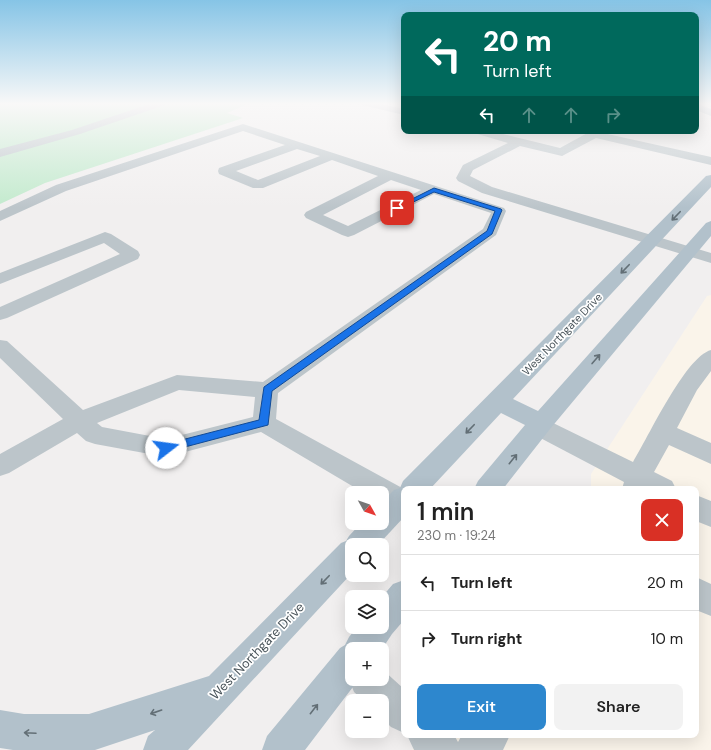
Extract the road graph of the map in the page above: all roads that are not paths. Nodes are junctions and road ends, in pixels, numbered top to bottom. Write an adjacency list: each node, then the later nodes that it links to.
1 (54, 138): 9 (street)
2 (210, 138): 15 (street)
3 (277, 138): 8 (street)
4 (503, 138): 7 (street)
5 (586, 138): 7 (street)
6 (620, 138): 11 (street)
7 (518, 142): 17 (street)
8 (296, 144): 10 (street); 10 (street)
9 (0, 153)
10 (331, 156): 12 (street)
11 (711, 161)
12 (390, 175): 14 (street); 14 (street)
13 (711, 179): 17 (main road, West Northgate Drive, one-way to 17)
14 (434, 190): 24 (street)
15 (0, 217)
16 (711, 226): 18 (main road)
17 (652, 240): 18 (street); 25 (main road, West Northgate Drive, one-way to 25)
18 (689, 252): 19 (street); 28 (main road, one-way to 18)
19 (711, 258)
20 (0, 279): 21 (street)
21 (0, 314)
22 (0, 346): 26 (street)
23 (711, 357): 29 (street)
24 (267, 390): 26 (street); 27 (street)
25 (497, 401): 28 (main road); 33 (main road, West Northgate Drive, one-way to 33)
26 (80, 420): 27 (street); 31 (street)
27 (264, 423): 36 (street)
28 (540, 425): 32 (street); 34 (main road, one-way to 28)
29 (663, 432): 30 (street); 32 (street)
30 (711, 454)
31 (0, 466)
32 (637, 483): 35 (street)
33 (416, 486)
34 (490, 486)
35 (650, 486)
36 (401, 493)
37 (401, 501): 39 (main road, West Northgate Drive)
38 (699, 509): 40 (street)
39 (389, 514)
40 (711, 515)
41 (373, 530): 42 (main road, West Northgate Drive)
42 (366, 538)
43 (345, 559): 50 (main road, West Northgate Drive, one-way to 50)
44 (699, 594): 46 (street)
45 (401, 599): 47 (main road)
46 (711, 601)
47 (389, 613)
48 (345, 676): 55 (main road, one-way to 48)
49 (378, 686): 51 (street)
50 (220, 690): 52 (main road, one-way to 52); 56 (main road, West Northgate Drive)
51 (401, 711)
52 (0, 729)
53 (429, 738): 57 (street)
54 (488, 738): 58 (street)
55 (286, 746)
56 (162, 750)
57 (442, 750)
58 (474, 750)

